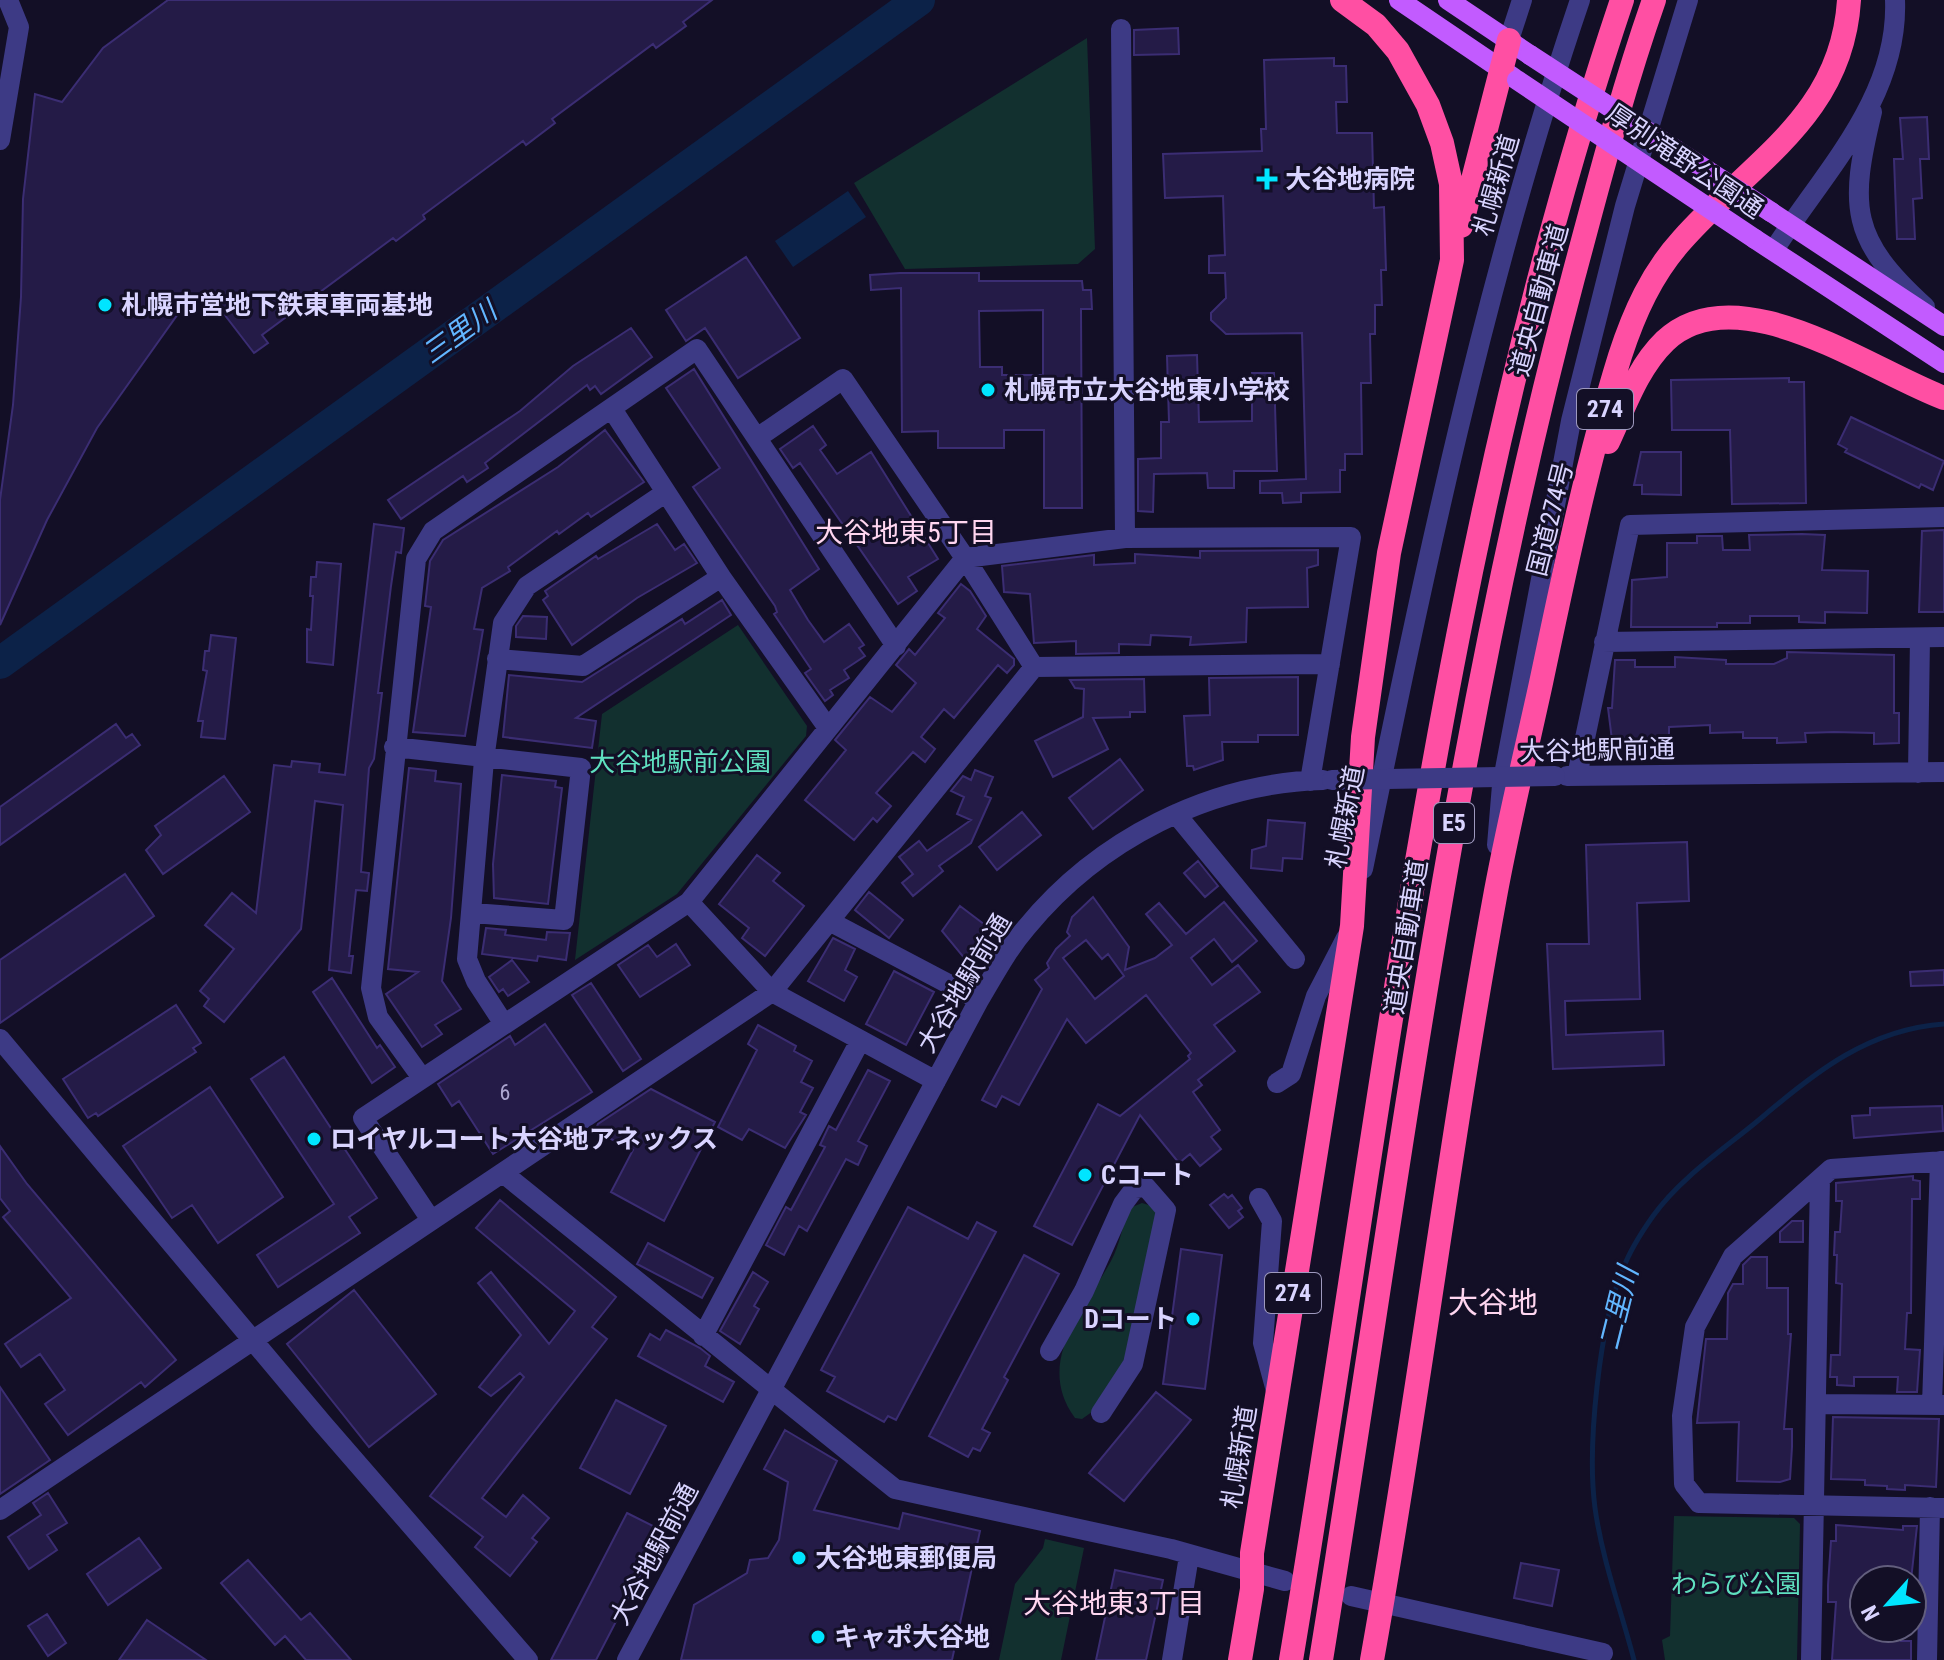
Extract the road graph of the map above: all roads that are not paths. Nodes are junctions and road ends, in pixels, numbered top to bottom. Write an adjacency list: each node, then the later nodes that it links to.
1 (8, 0): 16 (street)
2 (1342, 0): 19 (highway, 274)
3 (1399, 0): 14 (main road, 厚別滝野公園通)
4 (1448, 0): 13 (main road, 厚別滝野公園通)
5 (1522, 0): 13 (street)
6 (1580, 0): 50 (street, 札幌新道)
7 (1622, 0): 87 (highway, 道央自動車道 / E5)
8 (1654, 0): 88 (highway, 道央自動車道 / E5)
9 (1688, 0): 46 (street)
10 (1849, 0): 26 (highway, 国道274号 / 274)
11 (1895, 0): 15 (street)
12 (1121, 29): 28 (street)
13 (1509, 40): 14 (highway); 17 (main road, 厚別滝野公園通, bridge)
14 (1509, 75): 18 (main road, 厚別滝野公園通, bridge); 19 (highway)
15 (1876, 97): 17 (street); 20 (street)
16 (0, 140)
17 (1790, 226): 18 (street); 20 (main road, 厚別滝野公園通)
18 (1774, 250): 21 (main road, 厚別滝野公園通)
19 (1452, 260): 50 (highway, 274)
20 (1944, 325)
21 (1944, 363)
22 (1944, 398): 26 (highway)
23 (612, 409): 24 (street); 25 (street); 39 (street)
24 (757, 438): 29 (street); 34 (street)
25 (665, 493): 30 (street); 35 (street)
26 (1584, 495): 46 (highway, 国道274号 / 274)
27 (1944, 517): 33 (street)
28 (1125, 538): 29 (street); 36 (street)
29 (965, 558): 34 (street); 37 (street)
30 (721, 577): 35 (street); 38 (street)
31 (1944, 637): 32 (street)
32 (1920, 638): 33 (street); 42 (street)
33 (1604, 642): 43 (street)
34 (896, 646): 38 (street)
35 (497, 659): 40 (street)
36 (1330, 664): 37 (street); 44 (street)
37 (1034, 667): 49 (street)
38 (828, 728): 47 (street)
39 (394, 747): 40 (street); 57 (street)
40 (484, 760): 48 (street); 48 (street)
41 (1944, 772): 42 (street, 大谷地駅前通)
42 (1918, 773): 43 (street, 大谷地駅前通)
43 (1577, 776): 44 (street, 大谷地駅前通, bridge)
44 (1310, 781): 45 (street, 大谷地駅前通)
45 (1176, 814): 51 (street); 53 (street, 大谷地駅前通)
46 (1497, 887): 80 (highway, 274)
47 (689, 902): 52 (street); 54 (street)
48 (473, 913): 54 (street)
49 (829, 921): 52 (street); 53 (street)
50 (1352, 926): 59 (street); 69 (highway, 札幌新道 / 274)
51 (1295, 959)
52 (772, 992): 56 (street); 61 (street)
53 (979, 1000): 58 (street, 大谷地駅前通)
54 (504, 1024): 57 (street)
55 (0, 1039): 66 (street)
56 (860, 1041): 58 (street); 65 (street)
57 (422, 1078): 64 (street)
58 (936, 1081): 68 (street, 大谷地駅前通)
59 (1277, 1083)
60 (1942, 1161): 62 (street); 71 (street)
61 (503, 1173): 64 (street); 65 (street)
62 (1820, 1179): 70 (street); 73 (street)
63 (1259, 1198): 69 (street)
64 (431, 1220): 66 (street)
65 (703, 1336): 68 (street)
66 (246, 1345): 75 (street); 82 (street)
67 (1050, 1351): 72 (street)
68 (772, 1391): 76 (street); 83 (street, 大谷地駅前通)
69 (1277, 1395): 77 (highway, 札幌新道 / 274)
70 (1817, 1404): 71 (street); 73 (street)
71 (1938, 1405)
72 (1101, 1413)
73 (1816, 1505): 74 (street); 90 (street)
74 (1937, 1508): 91 (street)
75 (0, 1510)
76 (1189, 1556): 77 (street); 84 (street)
77 (1249, 1571): 78 (street); 85 (highway); 86 (highway, 札幌新道 / 274)
78 (1285, 1581)
79 (1351, 1596): 80 (street)
80 (1382, 1603): 81 (street); 89 (highway, 274)
81 (1603, 1653)
82 (528, 1660)
83 (627, 1660)
84 (1172, 1660)
85 (1225, 1660)
86 (1240, 1660)
87 (1291, 1660)
88 (1321, 1660)
89 (1374, 1660)
90 (1811, 1660)
91 (1927, 1660)

